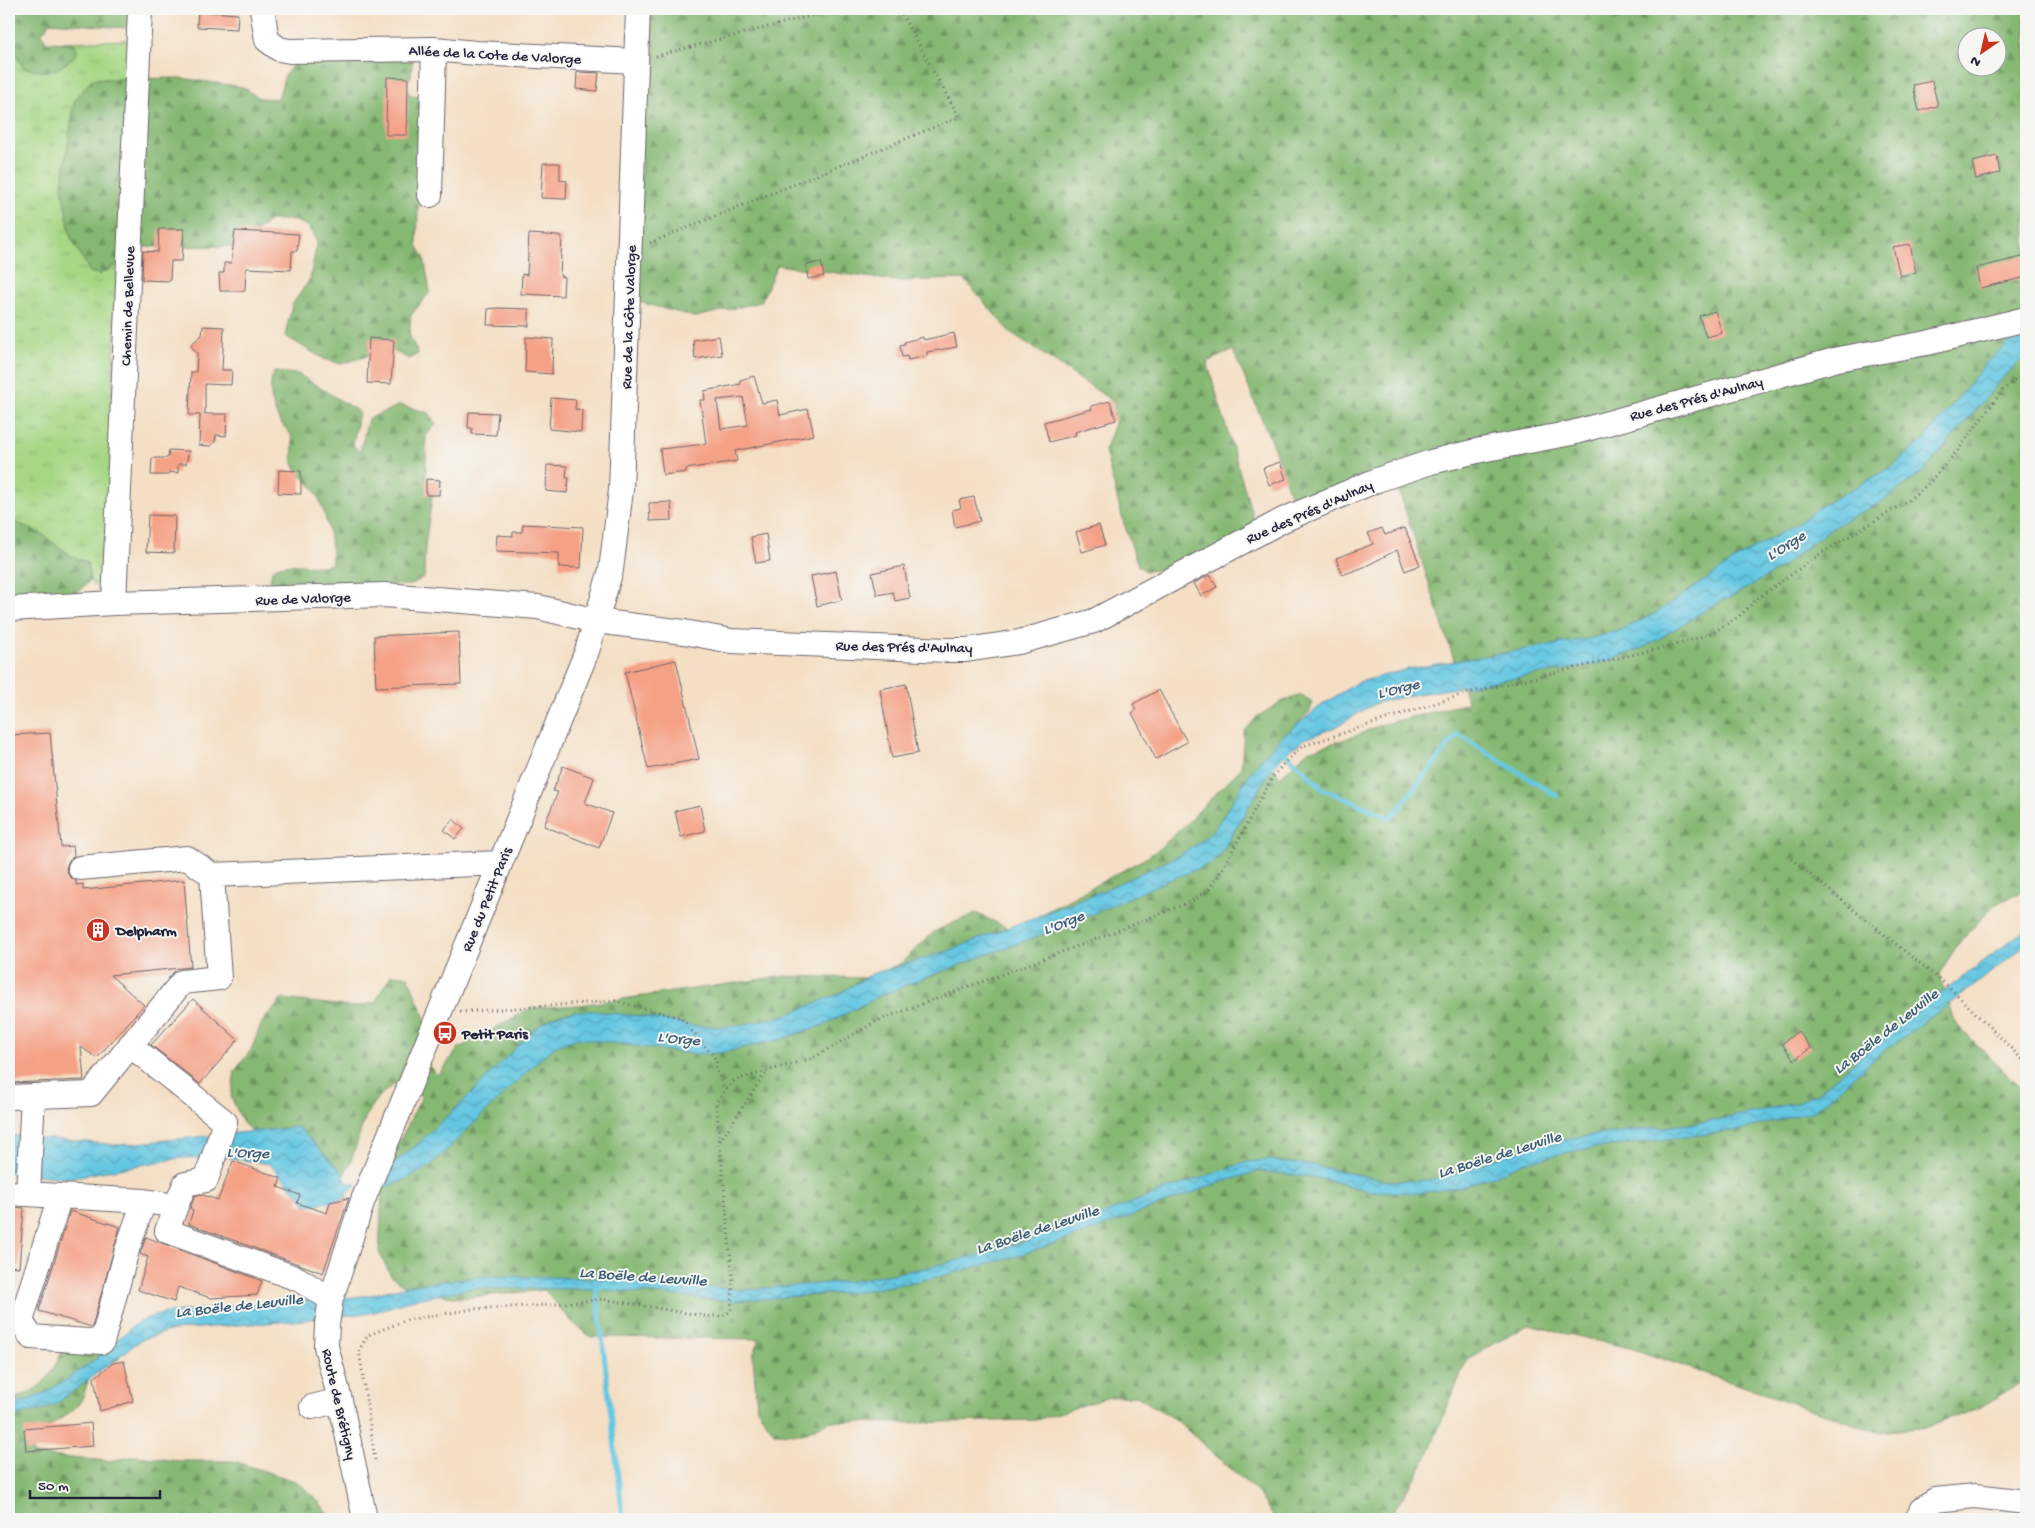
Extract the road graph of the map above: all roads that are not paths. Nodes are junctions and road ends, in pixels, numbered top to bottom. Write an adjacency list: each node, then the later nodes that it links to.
1 (140, 9): 8 (street, Chemin de Bellevue)
2 (262, 9): 4 (street, Allée de la Cote de Valorge)
3 (638, 9): 5 (street, Rue de la Côte Valorge)
4 (434, 49): 5 (street, Allée de la Cote de Valorge); 6 (street)
5 (636, 61): 10 (street, Rue de la Côte Valorge)
6 (430, 195)
7 (2026, 319): 10 (street, Rue des Prés d'Aulnay)
8 (114, 603): 9 (street, Rue de Valorge); 10 (street, Rue de Valorge)
9 (9, 609)
10 (596, 622): 11 (street, Rue du Petit Paris)
11 (500, 863): 13 (street); 17 (street, Rue du Petit Paris)
12 (80, 868): 13 (street)
13 (212, 875): 14 (street)
14 (130, 1046): 15 (street); 21 (street)
15 (33, 1096): 16 (street); 18 (street)
16 (9, 1097)
17 (374, 1176): 22 (street, Route de Brétigny)
18 (22, 1188): 19 (street)
19 (60, 1196): 20 (street); 20 (street)
20 (144, 1201): 21 (street)
21 (176, 1206): 22 (street)
22 (331, 1299): 23 (street, Route de Brétigny)
23 (340, 1400): 24 (street); 26 (street, Route de Brétigny)
24 (312, 1407)
25 (2026, 1502): 27 (street)
26 (365, 1519)
27 (1917, 1519)

